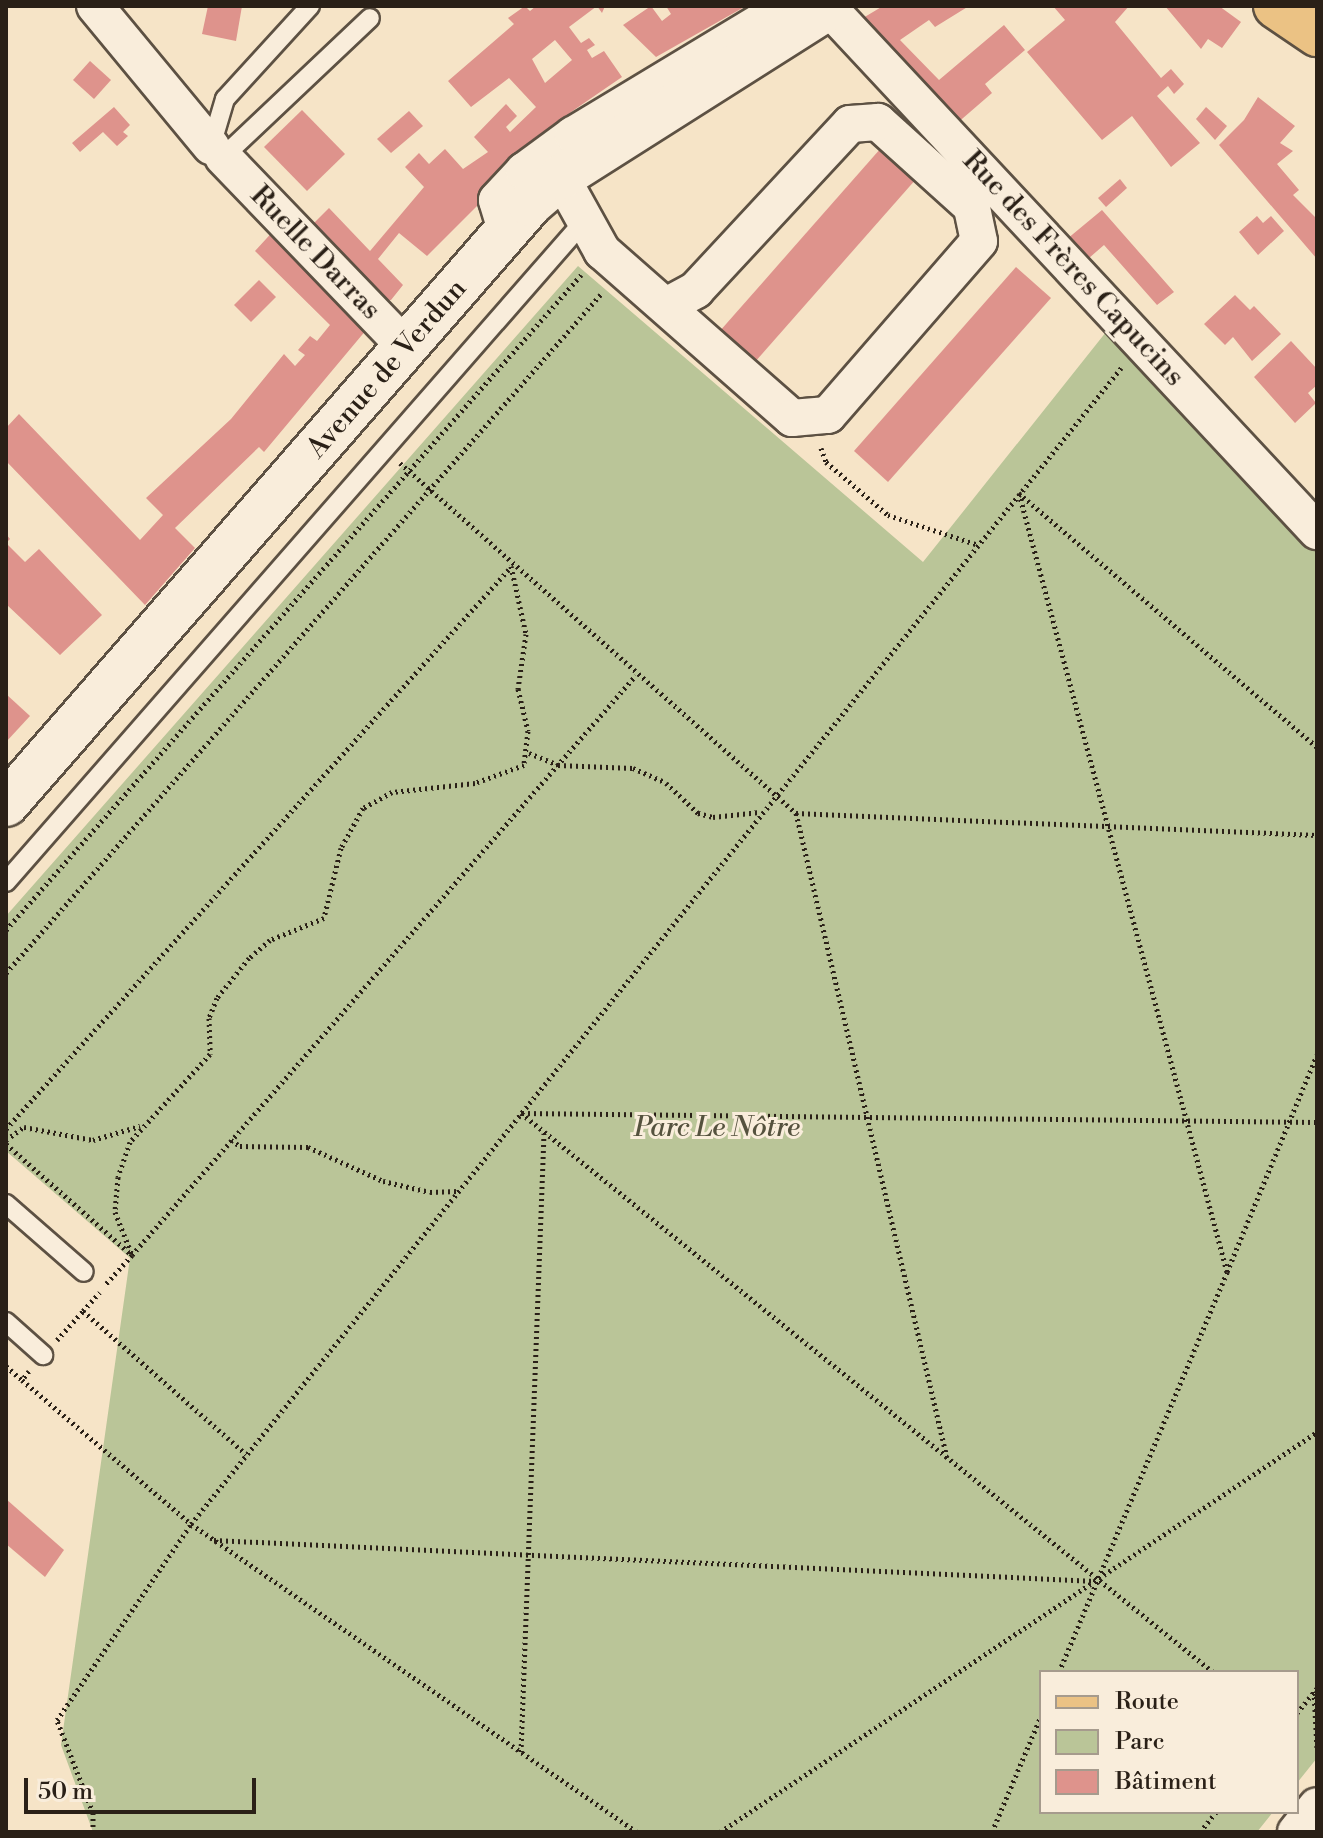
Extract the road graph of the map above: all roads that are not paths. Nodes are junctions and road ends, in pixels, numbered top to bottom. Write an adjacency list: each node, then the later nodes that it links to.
1 (95, 6): 7 (street, Ruelle Darras)
2 (310, 6): 7 (lane)
3 (815, 6): 8 (main road, Avenue de Verdun); 9 (street); 13 (street, Rue des Frères Capucins)
4 (1276, 6): 6 (main road)
5 (370, 18): 7 (lane)
6 (1317, 34)
7 (217, 152): 12 (street, Ruelle Darras)
8 (561, 177): 9 (main road, Avenue de Verdun); 10 (street)
9 (506, 230): 12 (main road, Avenue de Verdun)
10 (604, 247): 11 (street); 15 (lane)
11 (668, 305): 11 (street)
12 (407, 348): 14 (main road, Avenue de Verdun)
13 (1317, 531)
14 (6, 804)
15 (6, 882)
16 (6, 1204): 17 (lane)
17 (84, 1272)
18 (6, 1322): 19 (lane)
19 (43, 1355)
20 (1317, 1806): 21 (street)
21 (1296, 1832)

